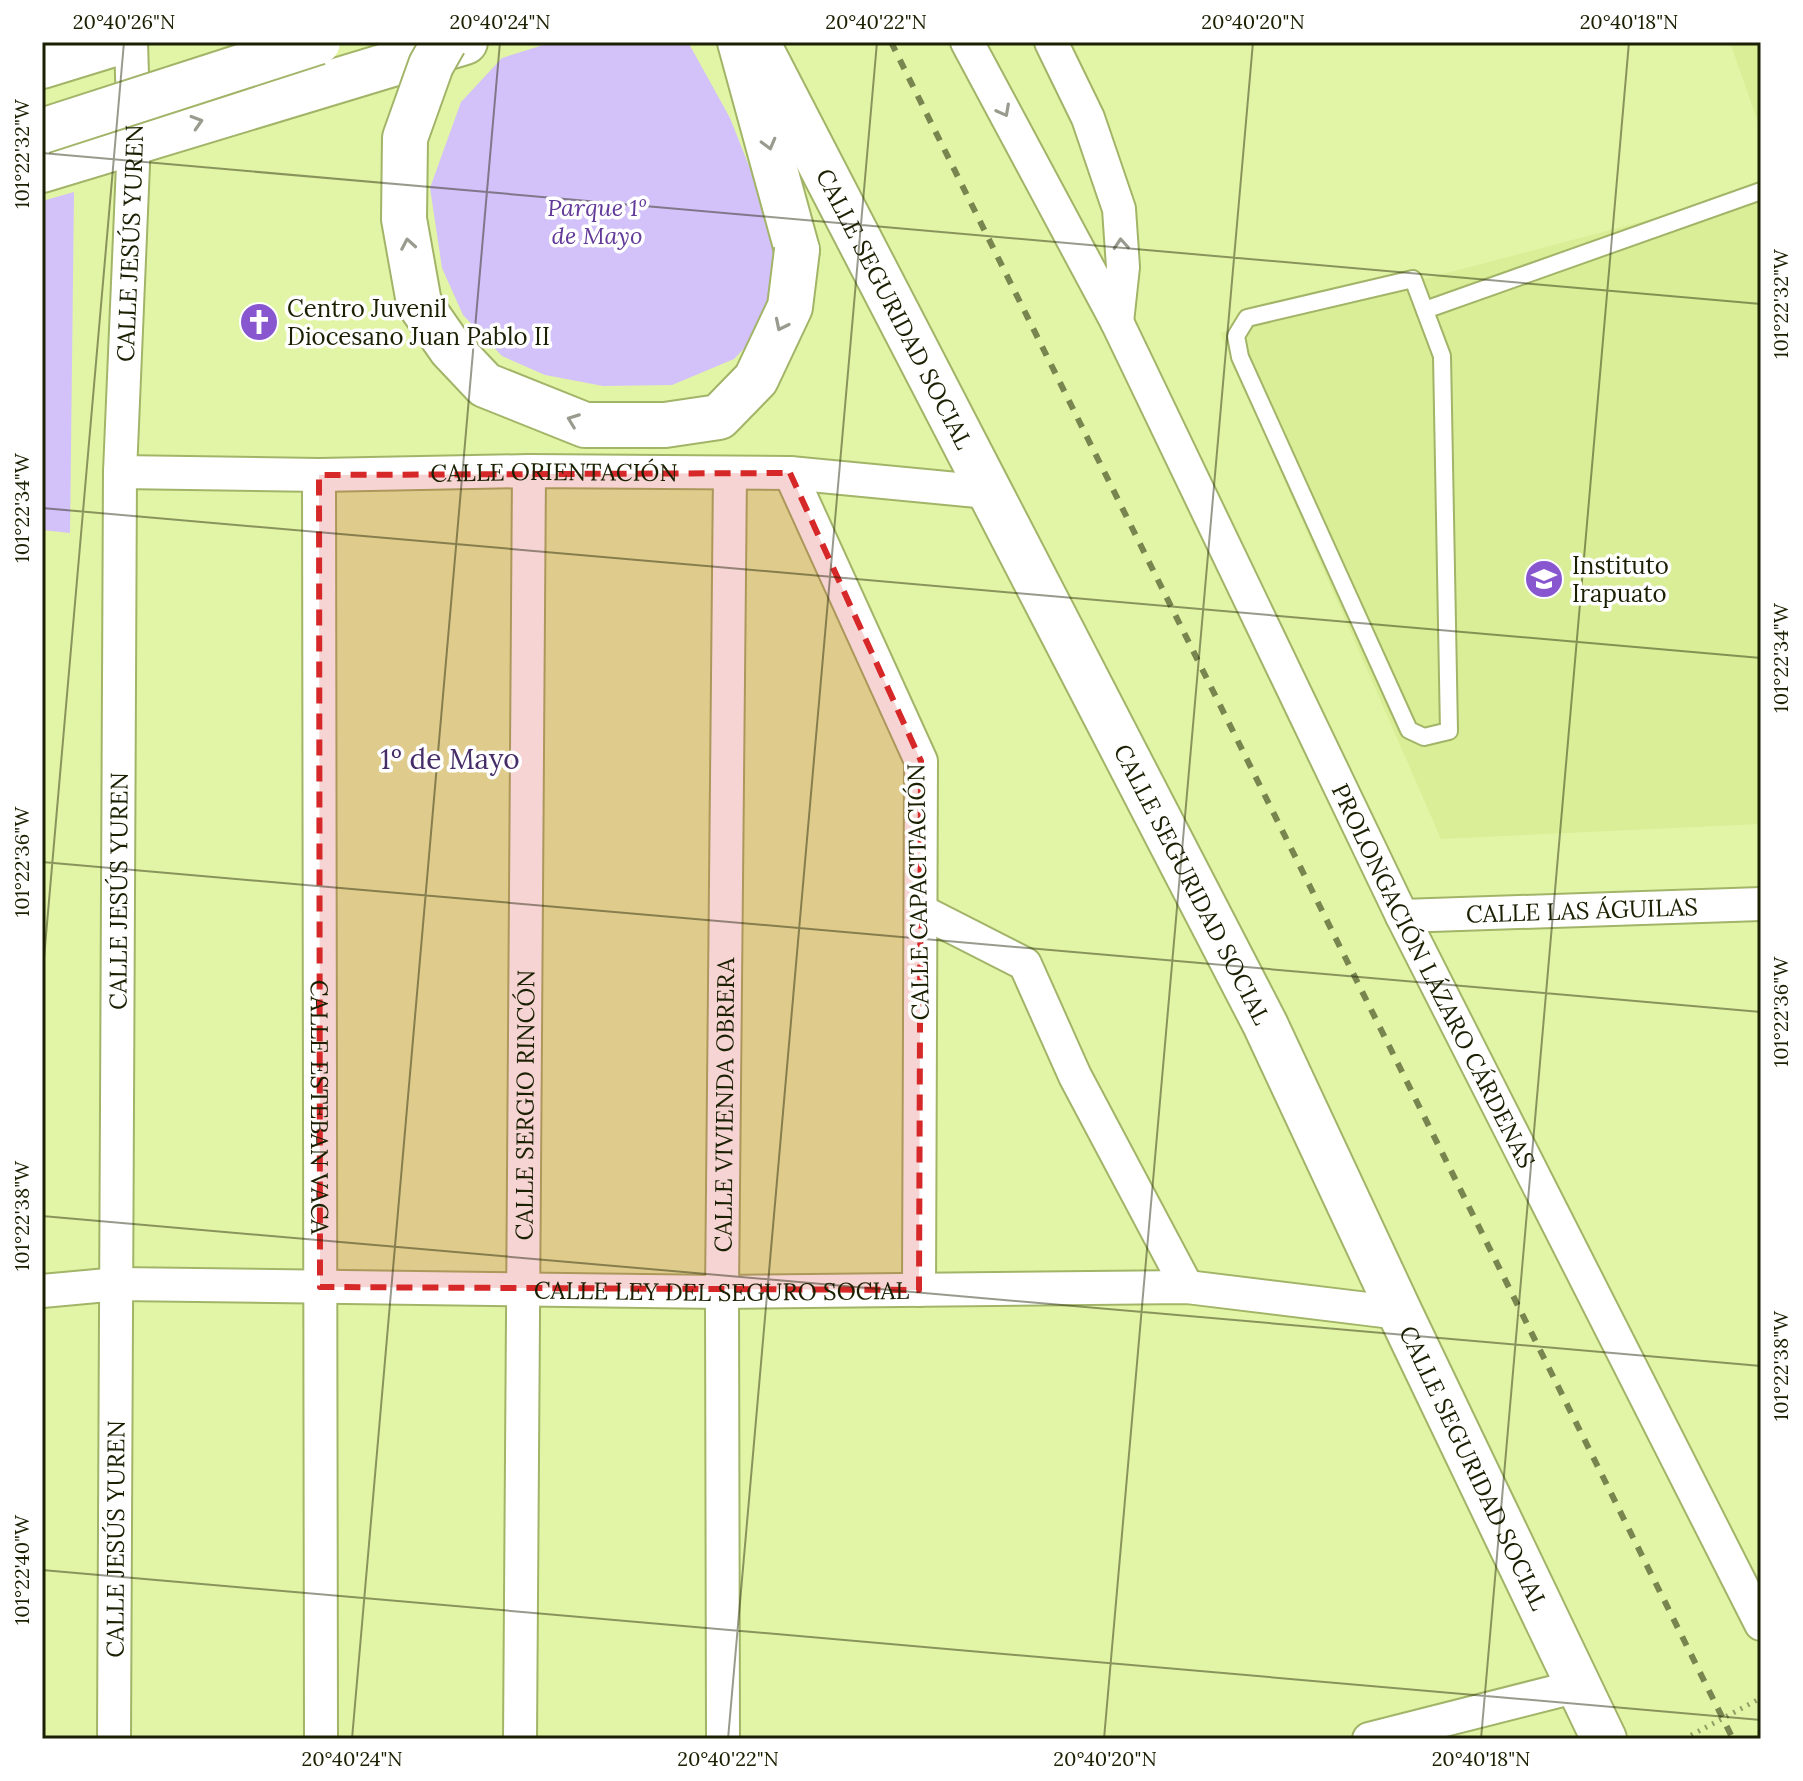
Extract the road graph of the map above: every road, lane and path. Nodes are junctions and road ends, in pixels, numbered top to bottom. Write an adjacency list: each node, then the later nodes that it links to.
1 (120, 42): 10 (street)
2 (131, 42): 12 (street, CALLE JESÚS YUREN)
3 (318, 42): 11 (street, bridge)
4 (444, 42): 6 (street, one-way to 4, bridge)
5 (465, 42): 12 (street, one-way to 5)
6 (740, 42)
7 (757, 42): 22 (street, CALLE SEGURIDAD SOCIAL)
8 (967, 42): 16 (street, PROLONGACIÓN LÁZARO CÁRDENAS, one-way to 16)
9 (1051, 42): 16 (street, one-way to 9)
10 (42, 66)
11 (42, 131)
12 (134, 141): 13 (street); 18 (street, CALLE JESÚS YUREN)
13 (42, 170)
14 (1761, 191): 15 (lane)
15 (1425, 310): 15 (lane)
16 (1117, 322): 25 (street, PROLONGACIÓN LÁZARO CÁRDENAS)
17 (529, 471): 19 (street, CALLE ORIENTACIÓN); 21 (street, CALLE ORIENTACIÓN); 29 (street, CALLE SERGIO RINCÓN)
18 (120, 472): 21 (street, CALLE ORIENTACIÓN); 26 (street, CALLE JESÚS YUREN)
19 (730, 473): 20 (street, CALLE ORIENTACIÓN); 32 (street, CALLE VIVIENDA OBRERA)
20 (790, 473): 22 (street, CALLE ORIENTACIÓN); 24 (street, CALLE CAPACITACIÓN)
21 (319, 475): 27 (street, CALLE ESTEBAN VACA)
22 (988, 492): 33 (street, CALLE SEGURIDAD SOCIAL)
23 (1761, 904): 25 (street, CALLE LAS ÁGUILAS)
24 (921, 911): 28 (street); 30 (street, CALLE CAPACITACIÓN)
25 (1402, 916): 34 (street, PROLONGACIÓN LÁZARO CÁRDENAS)
26 (118, 1284): 27 (street, CALLE LEY DEL SEGURO SOCIAL); 31 (street, CALLE LEY DEL SEGURO SOCIAL); 38 (street, CALLE JESÚS YUREN)
27 (320, 1287): 29 (street, CALLE LEY DEL SEGURO SOCIAL); 39 (street, CALLE ESTEBAN VACA)
28 (1187, 1287): 30 (street, CALLE LEY DEL SEGURO SOCIAL); 33 (street, CALLE LEY DEL SEGURO SOCIAL)
29 (522, 1288): 32 (street, CALLE LEY DEL SEGURO SOCIAL); 40 (street, CALLE SERGIO RINCÓN)
30 (919, 1290): 32 (street, CALLE LEY DEL SEGURO SOCIAL)
31 (42, 1291)
32 (722, 1292): 41 (street, CALLE VIVIENDA OBRERA)
33 (1400, 1313): 36 (street, CALLE SEGURIDAD SOCIAL)
34 (1753, 1592): 35 (street, PROLONGACIÓN LÁZARO CÁRDENAS)
35 (1761, 1624)
36 (1578, 1686): 42 (street); 43 (street, CALLE SEGURIDAD SOCIAL)
37 (1761, 1698): 44 (path, bridge)
38 (114, 1739)
39 (321, 1739)
40 (520, 1739)
41 (723, 1739)
42 (1369, 1739)
43 (1604, 1739)
44 (1684, 1739)

